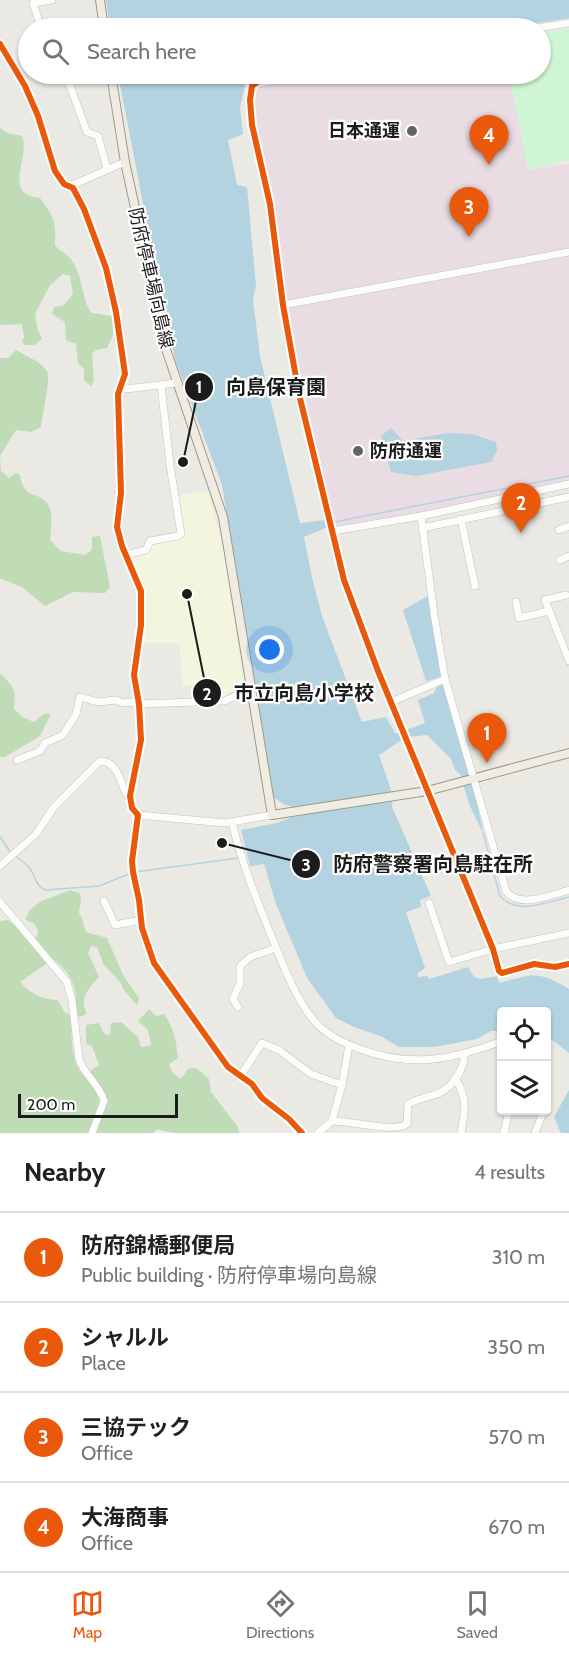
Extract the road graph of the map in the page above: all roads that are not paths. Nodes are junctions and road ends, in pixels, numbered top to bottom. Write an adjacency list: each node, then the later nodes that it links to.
1 (52, 0): 3 (street)
2 (100, 0): 4 (main road)
3 (38, 18)
4 (103, 18)
5 (569, 23): 6 (street)
6 (551, 26)
7 (0, 44): 8 (street)
8 (18, 74)
9 (24, 84): 15 (street)
10 (69, 84): 14 (street)
11 (113, 84): 13 (main road, 防府停車場向島線)
12 (255, 84): 17 (street)
13 (125, 162): 14 (street); 18 (main road, 防府停車場向島線)
14 (107, 169): 15 (street)
15 (70, 186): 20 (street)
16 (569, 252): 17 (street)
17 (283, 305): 28 (street)
18 (176, 383): 19 (street); 38 (main road, 防府停車場向島線)
19 (161, 385): 20 (street); 29 (street)
20 (121, 387): 29 (street)
21 (569, 484): 23 (street)
22 (569, 497): 24 (street)
23 (421, 516): 26 (street); 28 (street)
24 (462, 519): 26 (street); 32 (street)
25 (569, 525): 27 (street)
26 (422, 528): 37 (street)
27 (559, 530)
28 (333, 531): 39 (street)
29 (126, 555): 40 (street)
30 (569, 556): 31 (street)
31 (560, 560)
32 (476, 586)
33 (566, 595): 35 (street)
34 (516, 602): 35 (street)
35 (549, 611): 36 (street)
36 (569, 661)
37 (445, 679): 39 (street); 43 (street)
38 (252, 687): 40 (street); 47 (main road, 防府停車場向島線)
39 (392, 702): 44 (street)
40 (139, 704): 42 (street); 45 (street)
41 (569, 753): 43 (main road)
42 (17, 760)
43 (473, 777): 44 (main road); 50 (street)
44 (427, 790): 47 (main road); 57 (street)
45 (130, 796): 46 (street); 49 (street)
46 (138, 815): 48 (street); 54 (street)
47 (272, 815): 48 (street)
48 (232, 822): 56 (street)
49 (0, 866)
50 (569, 890)
51 (104, 901): 54 (street)
52 (0, 902): 70 (street)
53 (429, 903): 57 (street)
54 (141, 920): 63 (street)
55 (569, 933): 57 (street)
56 (276, 948): 59 (street); 61 (street)
57 (493, 949): 58 (street)
58 (569, 964)
59 (238, 1007)
60 (497, 1042): 62 (street)
61 (349, 1045): 62 (street); 65 (street)
62 (464, 1054): 64 (street)
63 (241, 1075): 65 (street); 71 (street)
64 (455, 1078): 69 (street); 73 (street)
65 (342, 1085): 68 (street)
66 (508, 1115): 74 (street)
67 (542, 1115): 75 (street)
68 (332, 1121): 69 (street); 72 (street)
69 (400, 1132)
70 (92, 1133)
71 (302, 1133)
72 (318, 1133)
73 (461, 1133)
74 (504, 1133)
75 (535, 1133)

